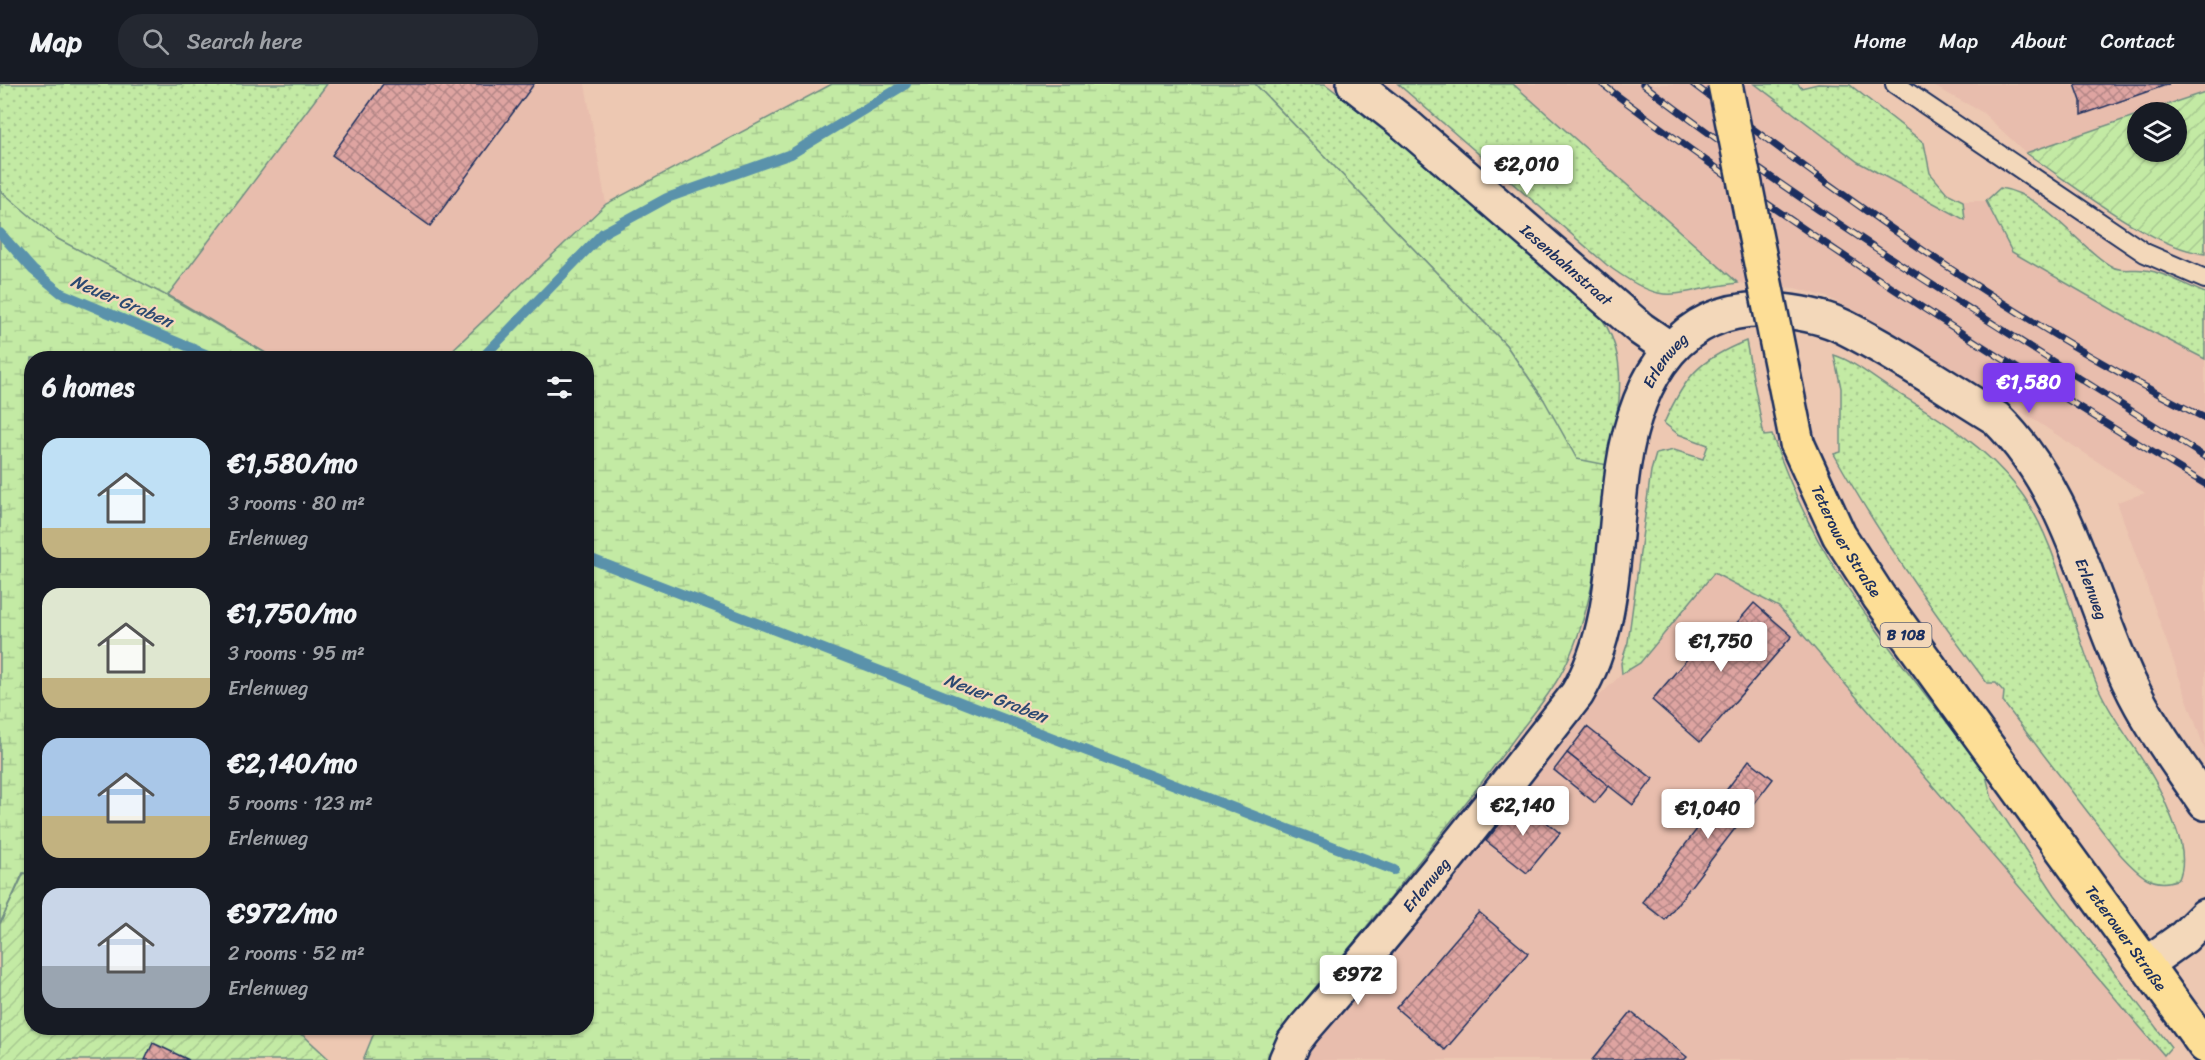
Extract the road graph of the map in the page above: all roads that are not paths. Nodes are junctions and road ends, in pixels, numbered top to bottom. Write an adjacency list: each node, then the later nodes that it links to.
1 (1354, 84): 5 (street, Iesenbahnstraat)
2 (1725, 84): 8 (main road, Teterower Straße / B 108, bridge)
3 (1895, 84): 4 (lane)
4 (2200, 275)
5 (1670, 349): 6 (street, Erlenweg); 10 (street, Erlenweg)
6 (2205, 803)
7 (2205, 916): 8 (street)
8 (2146, 964): 9 (main road, Teterower Straße / B 108)
9 (2205, 1046)
10 (1286, 1060)

